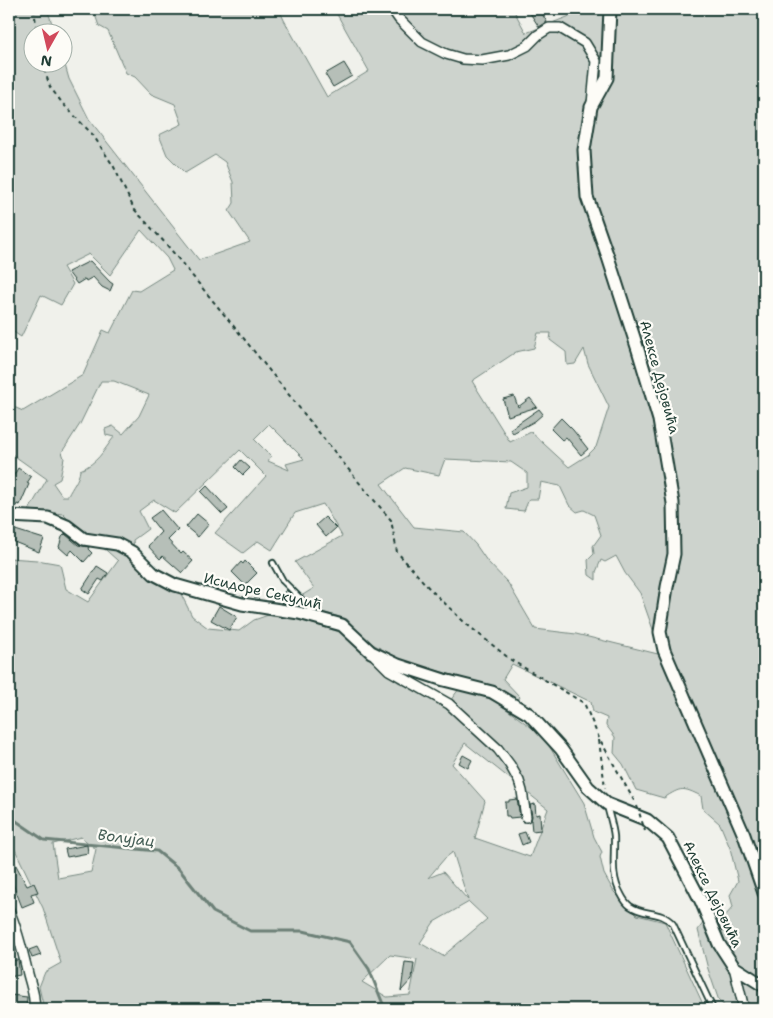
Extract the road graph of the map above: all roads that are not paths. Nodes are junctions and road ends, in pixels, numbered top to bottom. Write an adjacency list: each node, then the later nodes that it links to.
1 (392, 9): 3 (street)
2 (610, 9): 3 (street, Алексе Дејовића)
3 (591, 106): 10 (street, Алексе Дејовића)
4 (9, 516): 6 (street, Исидоре Секулић)
5 (273, 563): 6 (lane)
6 (313, 617): 7 (street, Исидоре Секулић)
7 (371, 652): 8 (street, Исидоре Секулић); 9 (street, Исидоре Секулић)
8 (607, 804): 12 (street, Алексе Дејовића); 15 (lane)
9 (526, 817)
10 (764, 893)
11 (9, 910): 14 (street)
12 (734, 967): 13 (street, Алексе Дејовића); 16 (street)
13 (764, 986)
14 (34, 1009)
15 (713, 1009)
16 (744, 1009)

